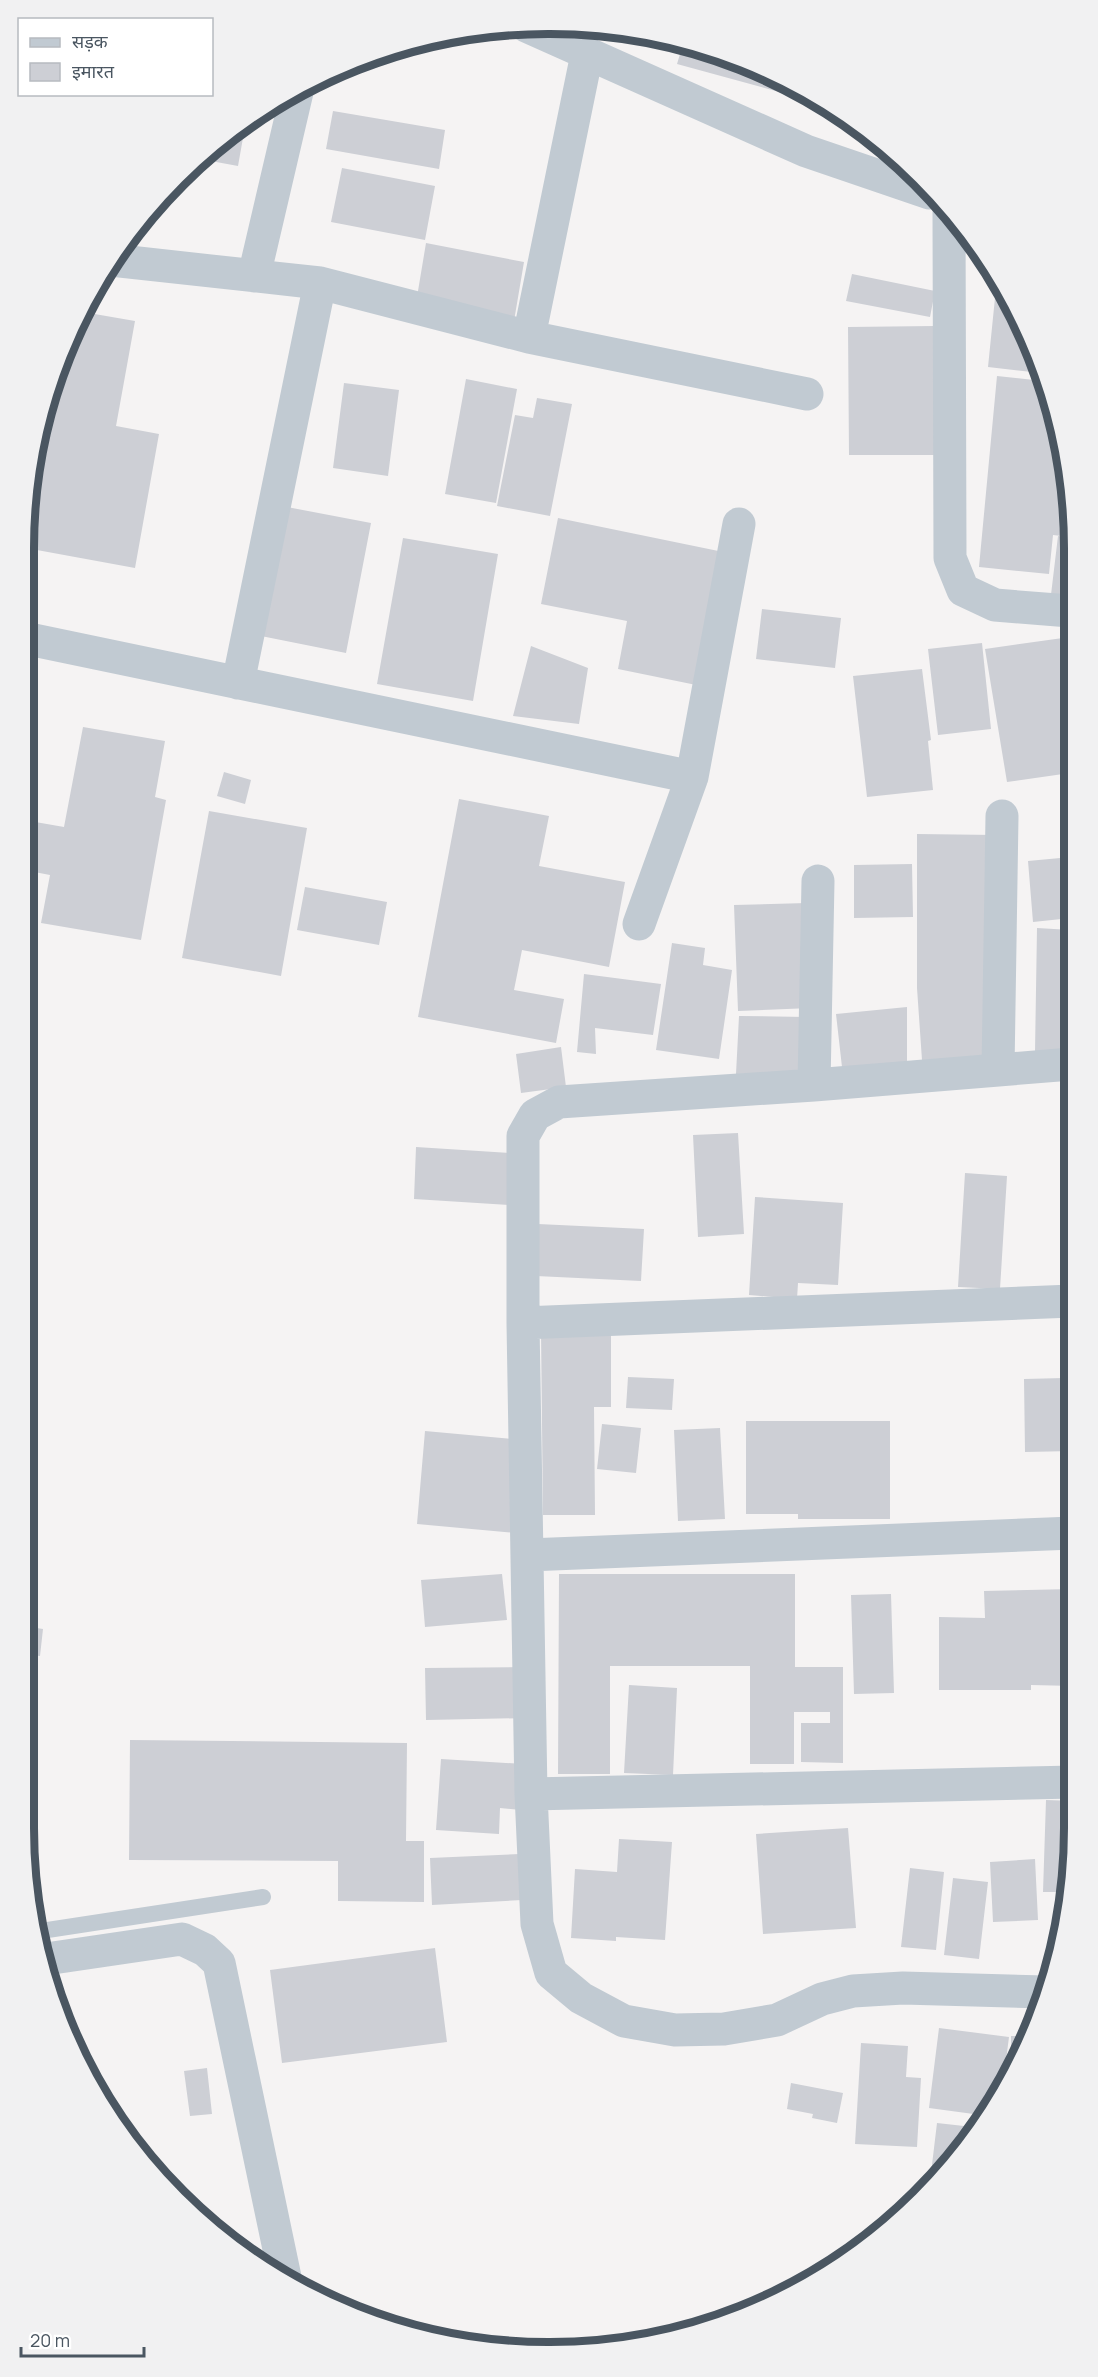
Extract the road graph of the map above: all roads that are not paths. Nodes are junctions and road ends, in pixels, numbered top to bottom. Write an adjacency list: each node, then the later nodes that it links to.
1 (544, 34): 2 (street)
2 (587, 54): 4 (street); 9 (street)
3 (295, 102): 7 (street)
4 (916, 189)
5 (949, 226): 12 (street)
6 (122, 261): 7 (street)
7 (254, 276): 8 (street)
8 (320, 283): 9 (street); 14 (street)
9 (529, 337): 10 (street)
10 (807, 394)
11 (739, 524): 15 (street)
12 (1064, 611)
13 (34, 640): 14 (street)
14 (238, 683): 15 (street)
15 (692, 777): 18 (street)
16 (1002, 816): 20 (street)
17 (818, 881): 21 (street)
18 (639, 924)
19 (1064, 1065): 20 (street)
20 (998, 1070): 21 (street)
21 (814, 1086): 23 (street)
22 (1064, 1301): 23 (street)
23 (523, 1323): 25 (street)
24 (1064, 1533): 25 (street)
25 (528, 1555): 27 (street)
26 (1064, 1782): 27 (street)
27 (531, 1794): 31 (street)
28 (263, 1897): 29 (lane)
29 (45, 1930)
30 (51, 1958): 32 (street)
31 (1036, 1992)
32 (283, 2269)

